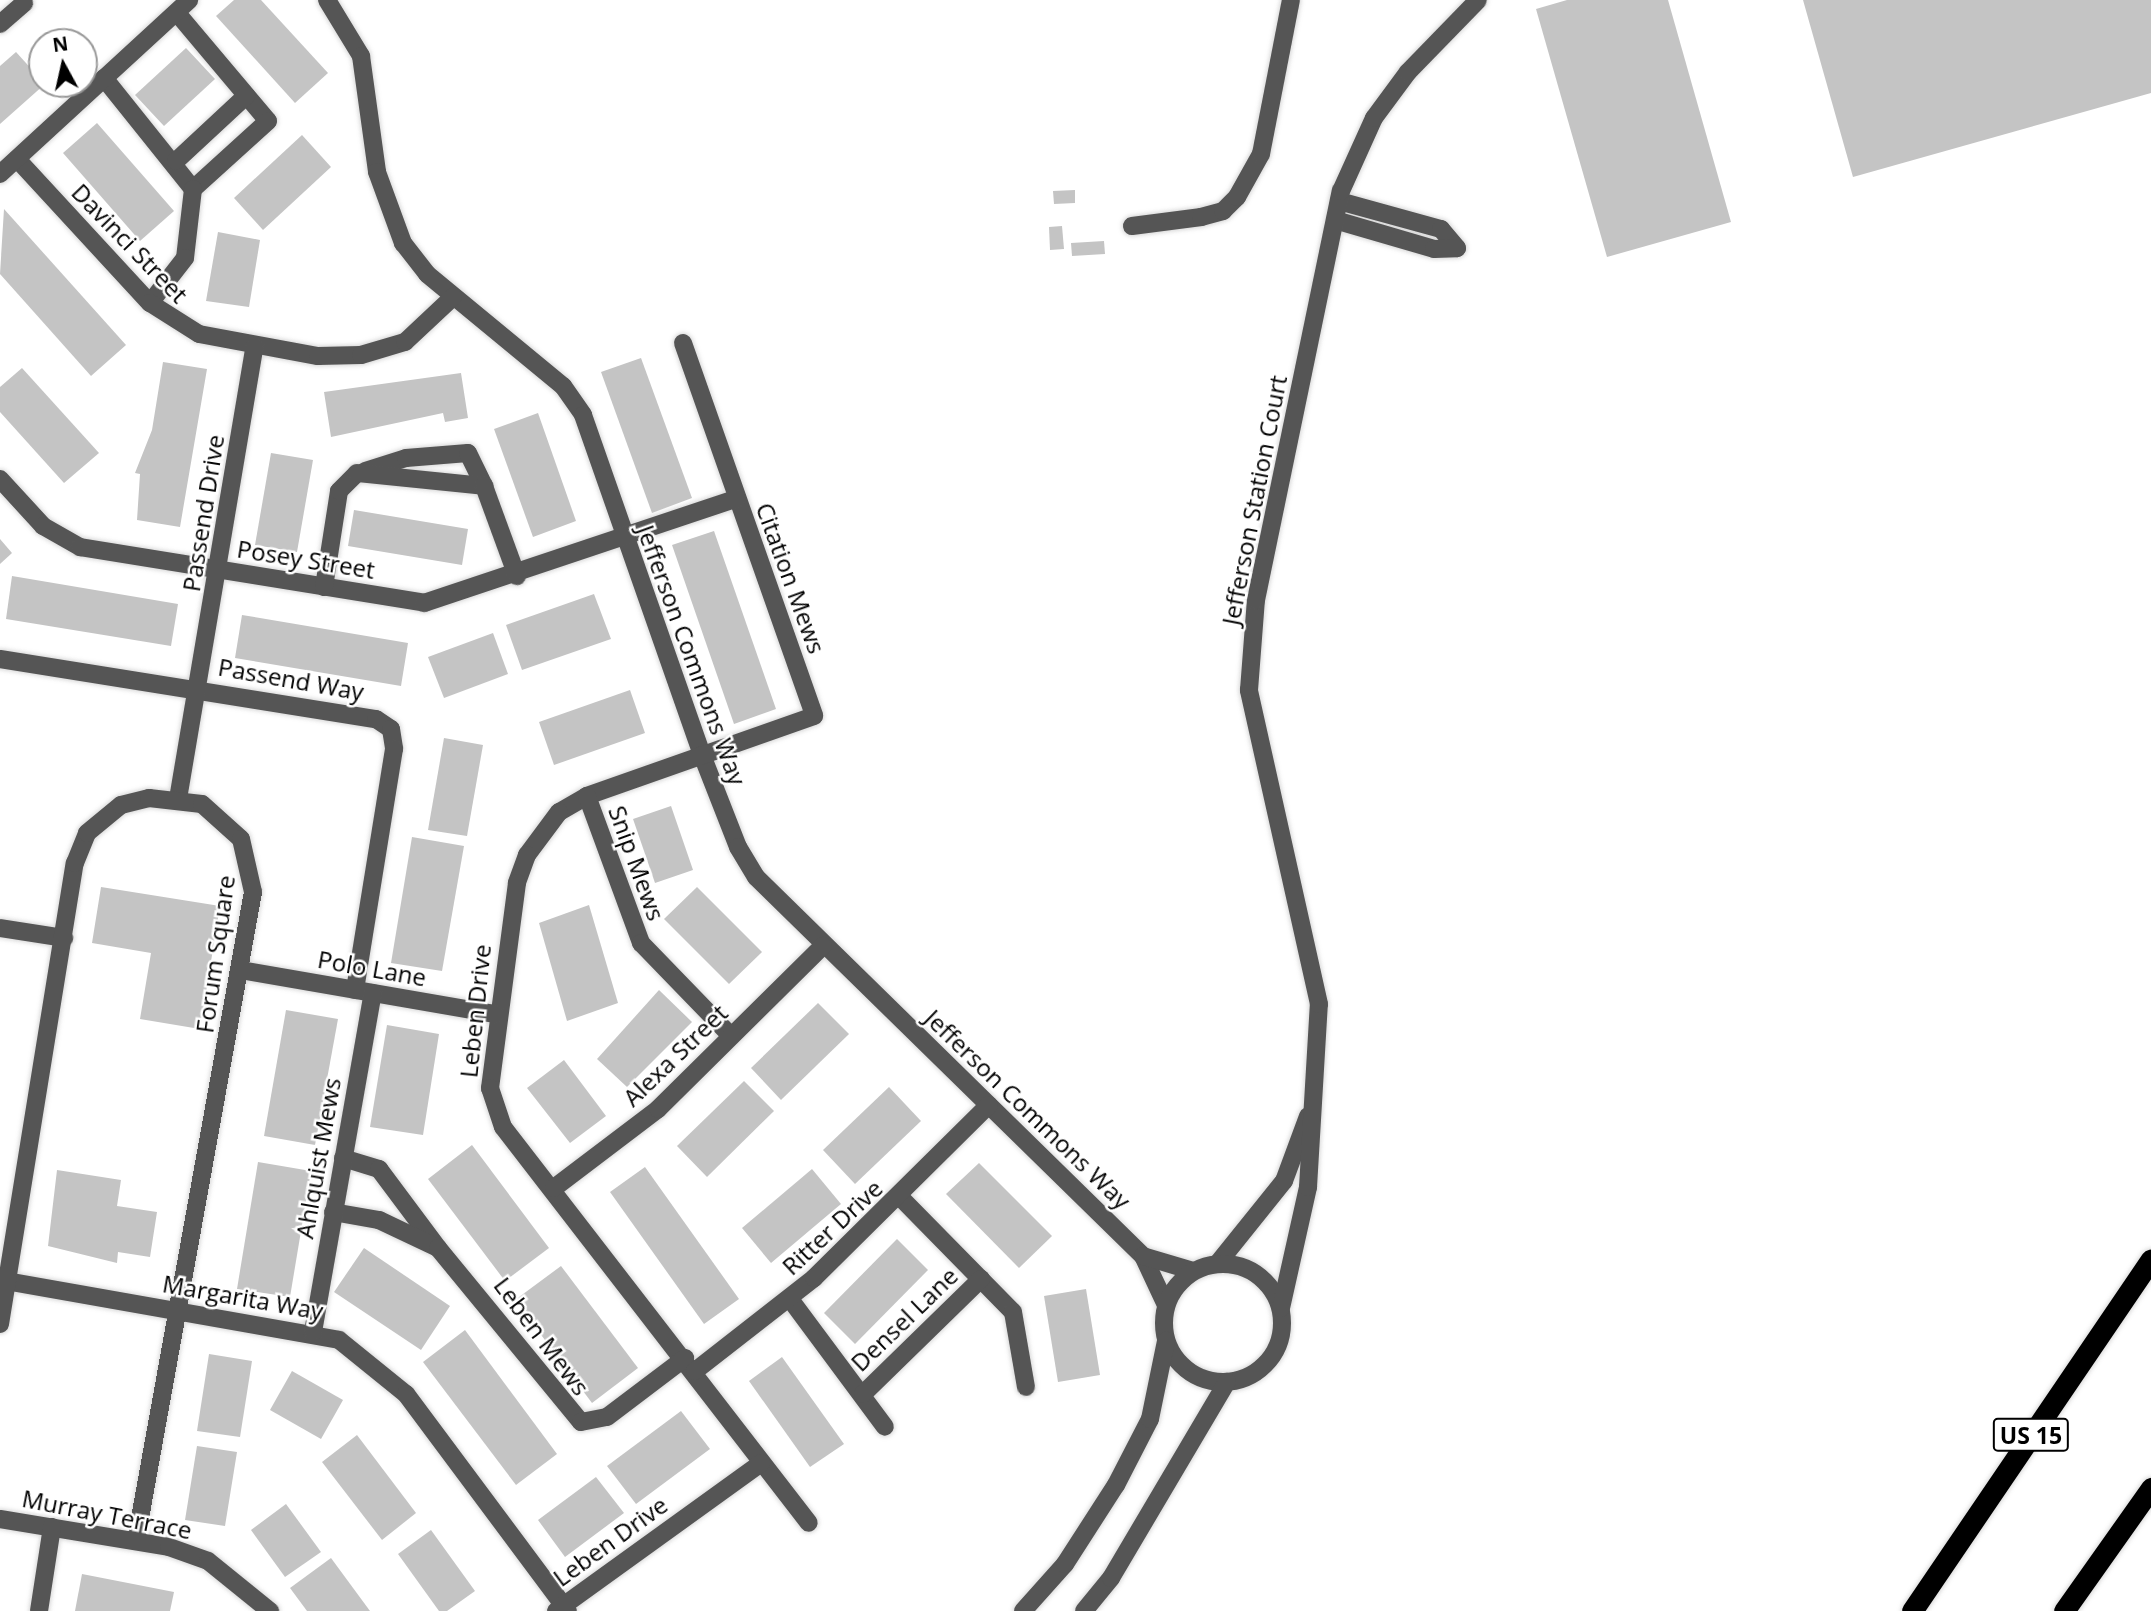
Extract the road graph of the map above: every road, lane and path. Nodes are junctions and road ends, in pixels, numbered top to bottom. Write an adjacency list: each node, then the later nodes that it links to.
1 (327, 0): 16 (street, Jefferson Commons Way)
2 (1291, 0): 15 (street)
3 (1478, 0): 13 (street, Jefferson Station Court)
4 (24, 3): 6 (street)
5 (183, 7): 7 (street); 8 (street)
6 (0, 24)
7 (104, 78): 9 (street); 10 (street)
8 (246, 96): 10 (street); 12 (street)
9 (17, 159): 11 (street); 17 (street, Davinci Street)
10 (176, 161): 12 (street)
11 (0, 174)
12 (193, 189): 17 (street)
13 (1339, 201): 14 (street, Jefferson Station Court); 14 (street)
14 (1335, 220): 40 (street, Jefferson Station Court)
15 (1132, 226)
16 (453, 297): 19 (street, Davinci Street); 24 (street, Jefferson Commons Way)
17 (150, 303): 19 (street, Davinci Street)
18 (684, 343): 23 (street, Citation Mews)
19 (255, 346): 25 (street, Passend Drive)
20 (357, 473): 22 (street); 22 (street); 27 (street)
21 (0, 479): 25 (street, Posey Street)
22 (484, 486): 26 (street)
23 (737, 498): 24 (street, Posey Street); 30 (street, Citation Mews)
24 (623, 540): 26 (street, Posey Street); 30 (street, Jefferson Commons Way)
25 (218, 570): 27 (street, Posey Street); 29 (street, Passend Drive)
26 (517, 576): 27 (street, Posey Street)
27 (324, 586)
28 (0, 659): 29 (street, Passend Way)
29 (198, 688): 32 (street, Passend Drive); 37 (street, Passend Way)
30 (702, 755): 31 (street, Leben Drive); 35 (street, Jefferson Commons Way)
31 (587, 796): 38 (street, Leben Drive); 39 (street, Snip Mews)
32 (178, 799): 34 (street, Forum Square); 36 (street, Forum Square)
33 (0, 928): 34 (street)
34 (64, 938): 52 (street, Forum Square)
35 (823, 946): 39 (street, Alexa Street); 41 (street, Jefferson Commons Way)
36 (240, 970): 37 (street, Polo Lane); 56 (street, Forum Square)
37 (364, 992): 38 (street, Polo Lane); 42 (street, Ahlquist Mews)
38 (495, 1014): 43 (street, Leben Drive)
39 (730, 1035): 43 (street, Alexa Street)
40 (1317, 1093): 49 (street, Jefferson Station Court); 55 (street, Jefferson Station Court)
41 (989, 1105): 44 (street, Ritter Drive); 47 (street, Jefferson Commons Way)
42 (343, 1158): 45 (street, Ahlquist Mews); 46 (street, Leben Mews)
43 (554, 1188): 60 (street, Leben Drive)
44 (900, 1197): 51 (street); 53 (street, Ritter Drive)
45 (333, 1212): 46 (street, Leben Mews); 58 (street, Ahlquist Mews)
46 (438, 1248): 60 (street, Leben Mews)
47 (1143, 1256): 50 (street, Jefferson Commons Way); 54 (street, Jefferson Commons Way)
48 (2151, 1259): 76 (highway, US 15)
49 (1217, 1264): 50 (street); 55 (street)
50 (1193, 1271): 54 (street)
51 (981, 1279): 62 (street); 63 (street, Densel Lane)
52 (4, 1281): 56 (street, Margarita Way); 57 (street, Forum Square)
53 (790, 1299): 60 (street, Ritter Drive); 63 (street)
54 (1166, 1305): 59 (street)
55 (1281, 1308): 61 (street)
56 (178, 1310): 58 (street, Margarita Way); 70 (street, Forum Square)
57 (0, 1324)
58 (313, 1332): 71 (street, Margarita Way)
59 (1166, 1341): 61 (street); 74 (street)
60 (690, 1365): 65 (street, Leben Drive)
61 (1227, 1382): 75 (street)
62 (1026, 1387)
63 (863, 1394): 64 (street)
64 (885, 1427)
65 (761, 1463): 68 (street, Leben Drive); 71 (street, Leben Drive)
66 (2151, 1488): 77 (highway)
67 (0, 1519): 69 (street, Murray Terrace)
68 (809, 1523)
69 (51, 1527): 70 (street, Murray Terrace); 72 (street)
70 (136, 1540): 73 (street, Murray Terrace)
71 (562, 1610)
72 (39, 1611)
73 (270, 1611)
74 (1023, 1611)
75 (1084, 1611)
76 (1912, 1611)
77 (2064, 1611)

